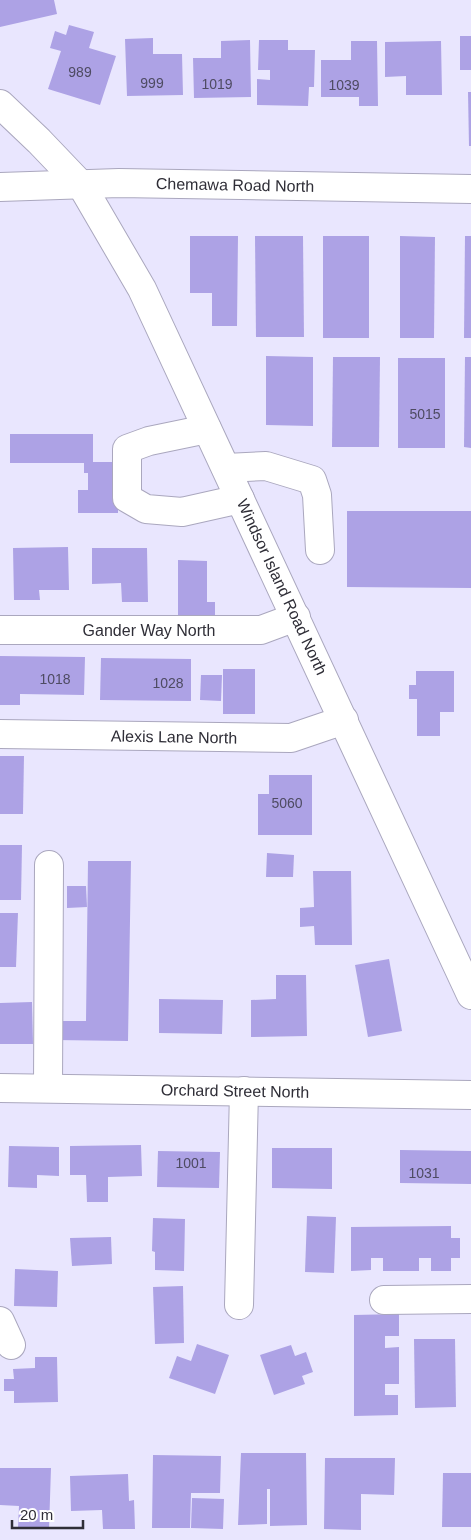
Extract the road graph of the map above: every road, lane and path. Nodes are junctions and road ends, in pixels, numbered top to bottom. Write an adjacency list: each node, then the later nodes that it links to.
1 (0, 104): 2 (street, Windsor Island Road North)
2 (82, 186): 3 (street, Chemawa Road North); 4 (street, Chemawa Road North); 5 (street, Windsor Island Road North)
3 (0, 187)
4 (471, 189)
5 (207, 429): 6 (street, Windsor Island Road North); 7 (street)
6 (226, 468): 7 (street, Windsor Island Road North); 8 (street)
7 (240, 499): 9 (street, Windsor Island Road North)
8 (320, 550)
9 (296, 617): 10 (street, Gander Way North); 11 (street, Windsor Island Road North)
10 (0, 630)
11 (344, 720): 12 (street, Alexis Lane North); 14 (street, Windsor Island Road North)
12 (0, 734)
13 (49, 864): 16 (street)
14 (471, 995)
15 (0, 1088): 16 (street, Orchard Street North)
16 (48, 1088): 17 (street, Orchard Street North)
17 (244, 1091): 18 (street, Orchard Street North); 21 (street)
18 (471, 1094)
19 (384, 1300): 20 (street)
20 (471, 1300)
21 (239, 1305)
22 (0, 1321): 23 (street)
23 (11, 1346)

